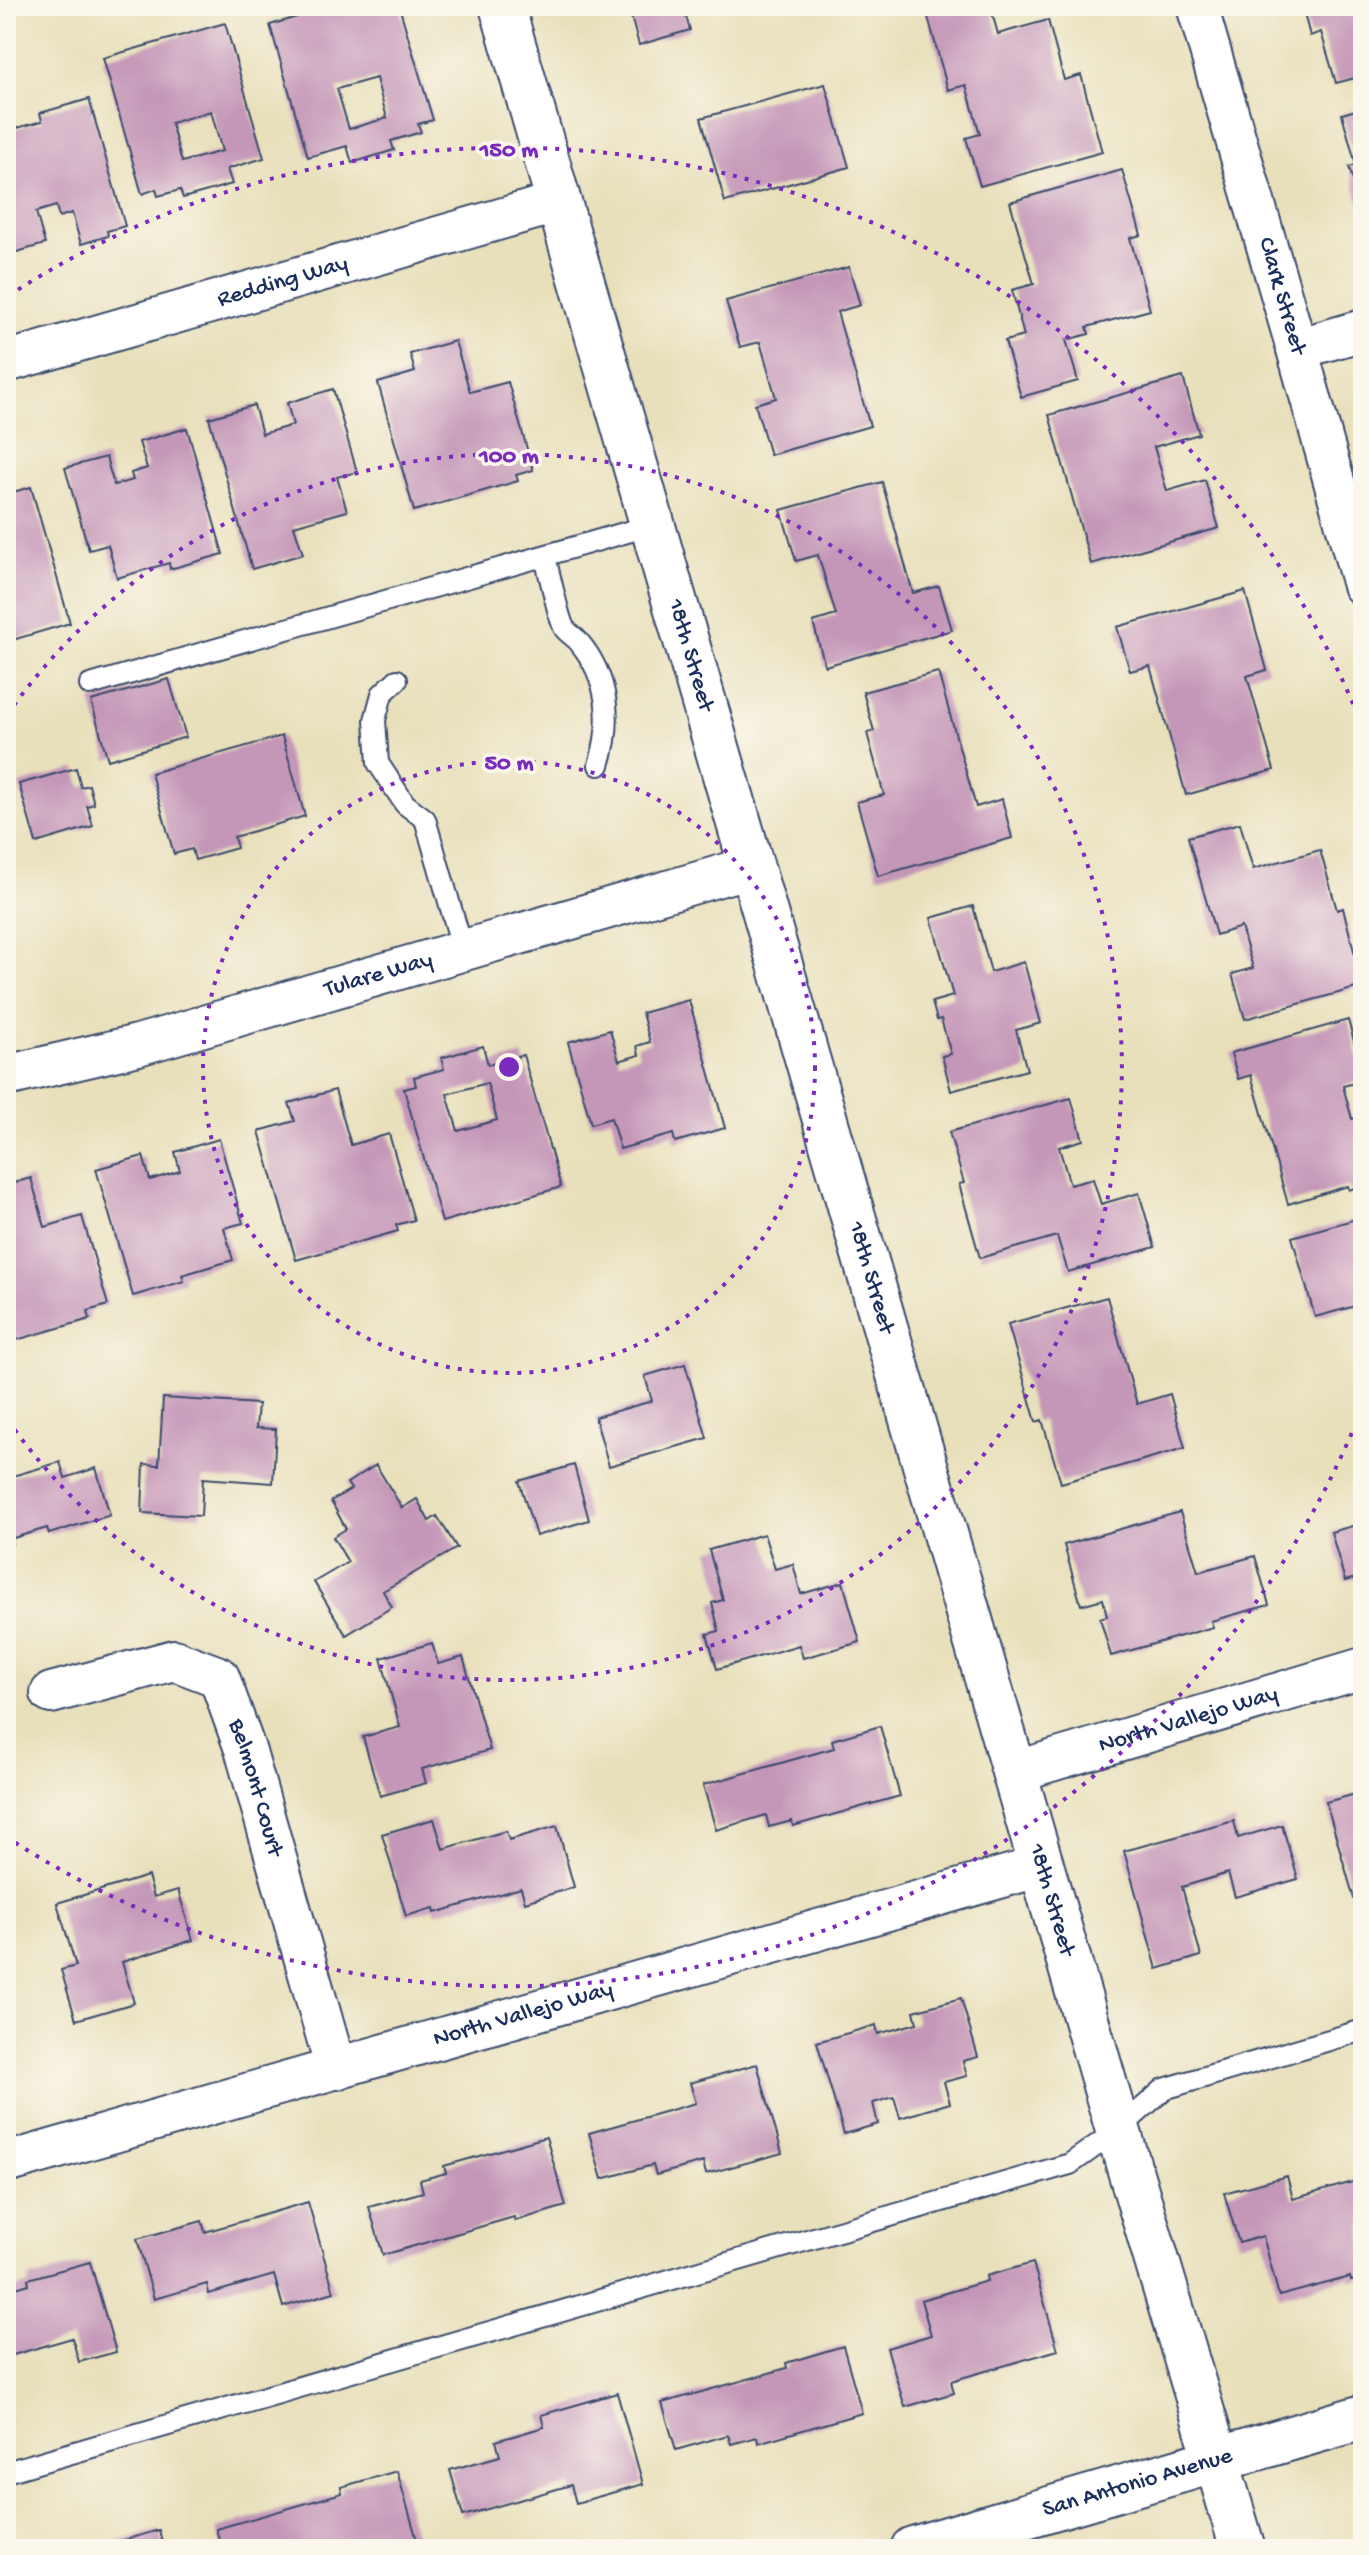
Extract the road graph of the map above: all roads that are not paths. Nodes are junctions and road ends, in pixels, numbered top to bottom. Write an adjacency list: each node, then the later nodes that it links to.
1 (502, 6): 3 (main road, 18th Street)
2 (1197, 6): 5 (street, Clark Street)
3 (559, 202): 6 (street, Redding Way); 7 (main road, 18th Street)
4 (1363, 330): 5 (street)
5 (1297, 349): 9 (street, Clark Street)
6 (6, 362)
7 (652, 525): 8 (lane); 13 (main road, 18th Street)
8 (545, 557): 11 (lane); 12 (lane)
9 (1363, 585)
10 (397, 680): 14 (lane)
11 (90, 685)
12 (599, 765)
13 (750, 867): 14 (street, Tulare Way); 18 (main road, 18th Street)
14 (463, 950): 15 (street, Tulare Way)
15 (6, 1076)
16 (1363, 1668): 18 (street, North Vallejo Way)
17 (51, 1693): 21 (street, Belmont Court)
18 (1014, 1772): 19 (main road, 18th Street)
19 (1041, 1866): 21 (street, North Vallejo Way); 22 (main road, 18th Street)
20 (1363, 2030): 22 (lane)
21 (336, 2069): 23 (street, North Vallejo Way)
22 (1118, 2130): 25 (main road, 18th Street); 26 (lane)
23 (6, 2163)
24 (1363, 2417): 25 (main road, San Antonio Avenue)
25 (1216, 2461): 27 (main road, San Antonio Avenue); 28 (main road, 18th Street)
26 (6, 2472)
27 (913, 2549)
28 (1243, 2549)

